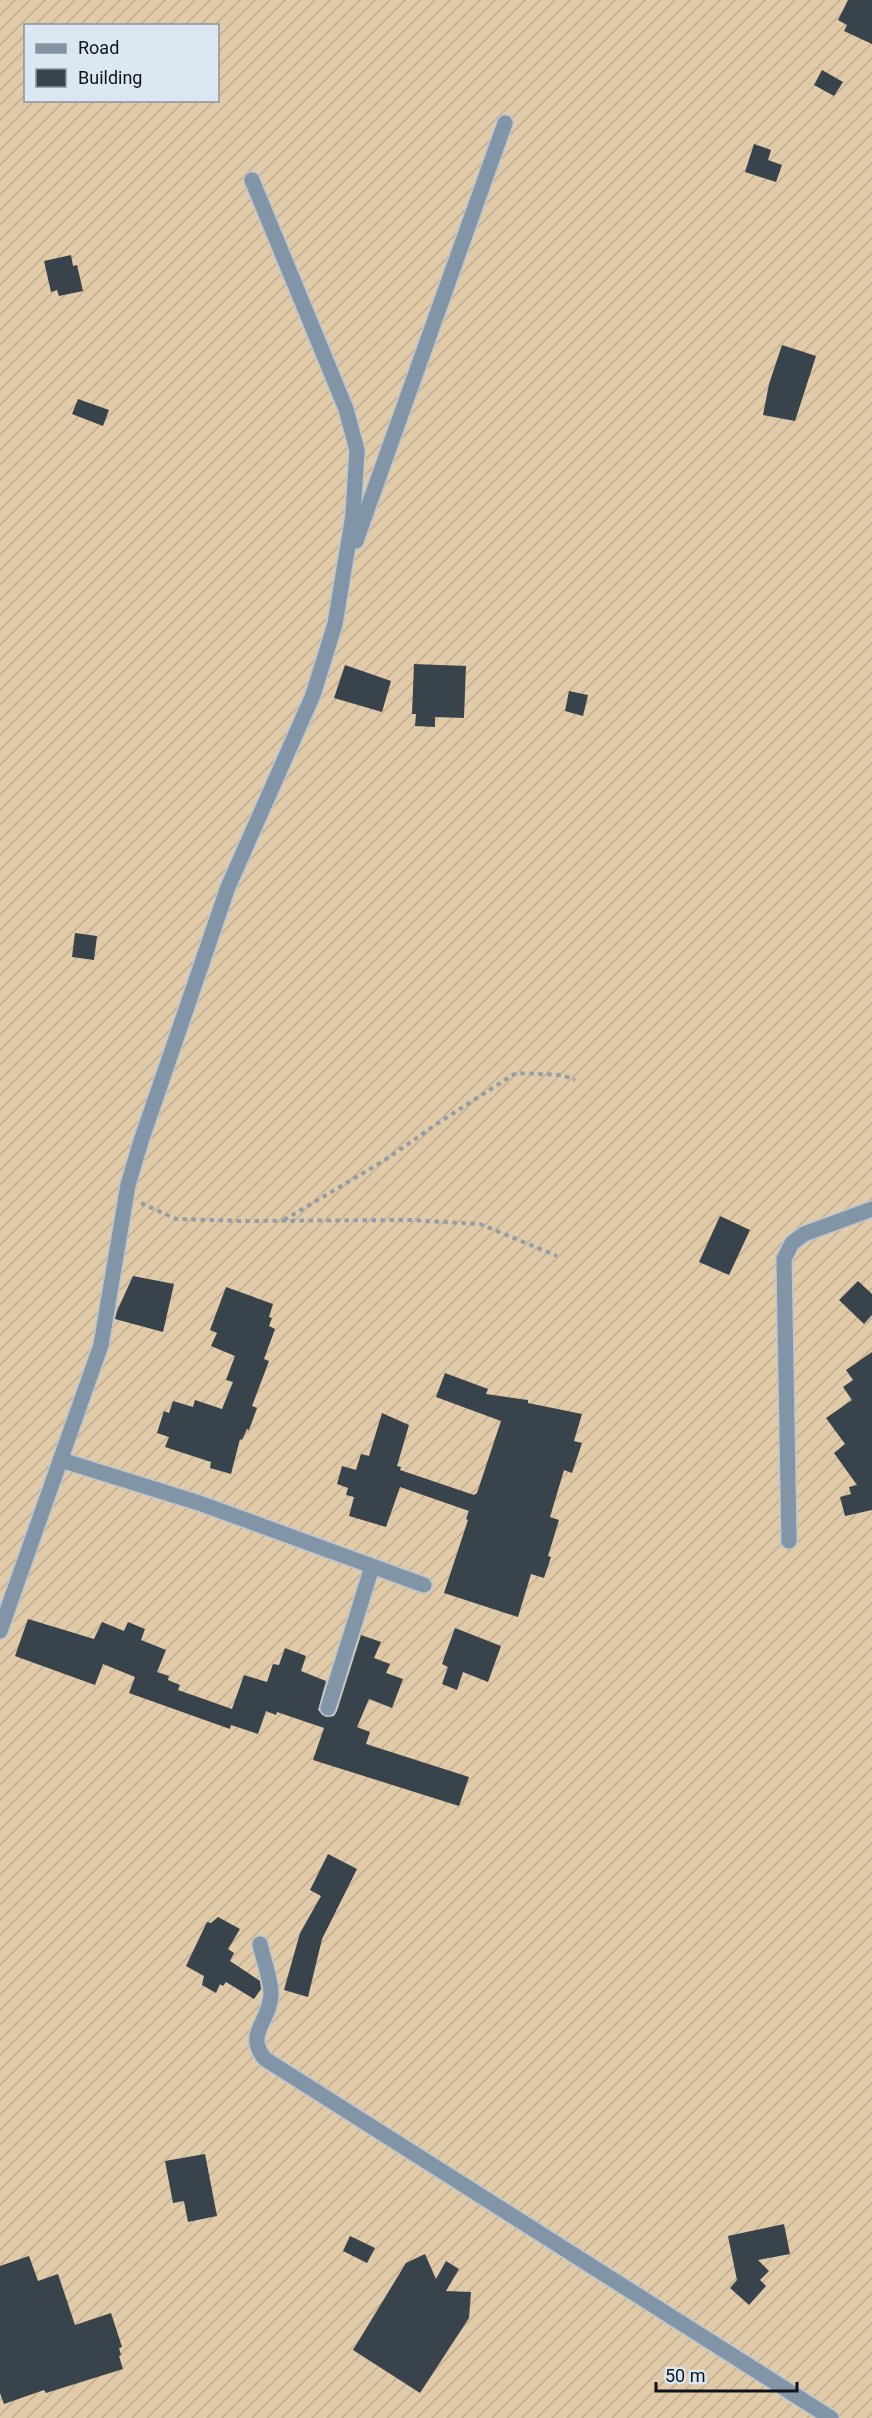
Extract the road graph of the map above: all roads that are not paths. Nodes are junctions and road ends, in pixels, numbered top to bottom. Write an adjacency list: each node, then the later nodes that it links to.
1 (505, 123): 3 (street)
2 (252, 180): 3 (street)
3 (343, 577): 5 (street)
4 (872, 1209): 6 (street)
5 (61, 1460): 7 (street); 9 (street)
6 (789, 1541)
7 (372, 1567): 8 (street); 10 (street)
8 (424, 1585)
9 (0, 1631)
10 (328, 1708)
11 (260, 1944): 12 (street)
12 (831, 2418)

